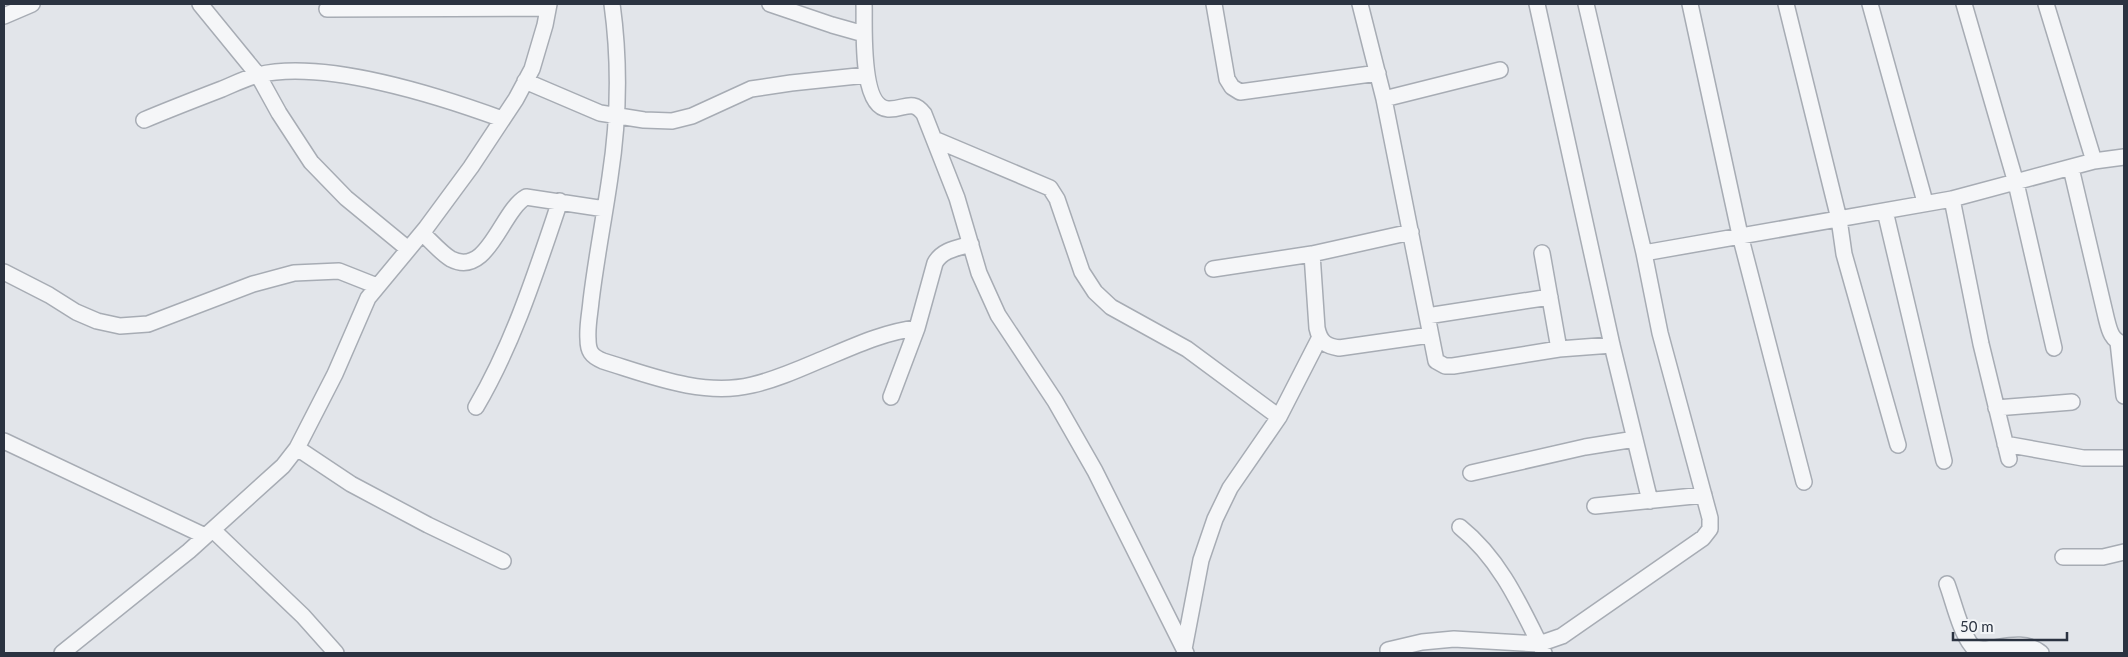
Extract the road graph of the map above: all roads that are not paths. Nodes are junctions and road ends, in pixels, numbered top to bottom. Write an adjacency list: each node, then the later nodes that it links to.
1 (32, 4): 17 (street)
2 (200, 4): 21 (street)
3 (612, 4): 25 (street)
4 (770, 4): 18 (street)
5 (864, 4): 18 (street)
6 (1214, 4): 20 (street)
7 (1360, 4): 20 (street)
8 (1537, 4): 56 (street)
9 (1586, 4): 45 (street)
10 (1690, 4): 41 (street)
11 (1786, 4): 38 (street)
12 (1870, 4): 35 (street)
13 (1964, 4): 32 (street)
14 (2046, 4): 30 (street)
15 (548, 6): 16 (street); 23 (street)
16 (327, 9)
17 (4, 16)
18 (864, 34): 22 (street)
19 (1500, 70): 24 (street)
20 (1378, 73): 24 (street)
21 (258, 75): 26 (street); 27 (street); 43 (street)
22 (867, 75): 25 (street); 28 (street)
23 (525, 81): 25 (street); 27 (street)
24 (1384, 99): 39 (street)
25 (618, 115): 36 (street)
26 (144, 120)
27 (502, 120): 40 (street)
28 (934, 139): 42 (street); 64 (street)
29 (2124, 157): 30 (street)
30 (2094, 161): 31 (street)
31 (2071, 168): 32 (street); 55 (street)
32 (2016, 183): 33 (street); 57 (street)
33 (1952, 199): 35 (street); 63 (street)
34 (560, 201): 36 (street); 40 (street); 62 (street)
35 (1925, 202): 37 (street)
36 (605, 208): 52 (street)
37 (1885, 211): 38 (street); 72 (street)
38 (1838, 219): 41 (street); 68 (street)
39 (1411, 232): 46 (street); 51 (street)
40 (422, 233): 43 (street)
41 (1740, 235): 45 (street); 74 (street)
42 (971, 244): 52 (street); 86 (street)
43 (408, 249): 49 (street)
44 (1542, 253): 50 (street)
45 (1644, 253): 75 (street)
46 (1312, 254): 47 (street); 54 (street)
47 (1213, 269)
48 (4, 272): 49 (street)
49 (377, 286): 69 (street)
50 (1550, 297): 51 (street); 58 (street)
51 (1427, 316): 53 (street)
52 (917, 328): 60 (street)
53 (1430, 335): 54 (street); 58 (street)
54 (1319, 339): 64 (street)
55 (2121, 343): 59 (street)
56 (1612, 345): 58 (street); 65 (street)
57 (2054, 348)
58 (1559, 349)
59 (2124, 396)
60 (891, 397)
61 (2072, 402): 63 (street)
62 (476, 407)
63 (1996, 408): 67 (street)
64 (1280, 417): 86 (street)
65 (1634, 439): 73 (street); 76 (street)
66 (4, 441): 79 (street)
67 (2005, 444): 70 (street); 71 (street)
68 (1898, 446)
69 (297, 448): 79 (street); 82 (street)
70 (2124, 458)
71 (2008, 459)
72 (1944, 461)
73 (1471, 472)
74 (1804, 482)
75 (1704, 495): 76 (street); 84 (street)
76 (1650, 501): 77 (street)
77 (1595, 506)
78 (1460, 527): 84 (street)
79 (209, 533): 87 (street); 88 (street)
80 (2124, 552): 81 (street)
81 (2063, 557)
82 (503, 561)
83 (1948, 584): 89 (street)
84 (1541, 648): 85 (street)
85 (1388, 650)
86 (1185, 651)
87 (62, 653)
88 (336, 653)
89 (2041, 653)

